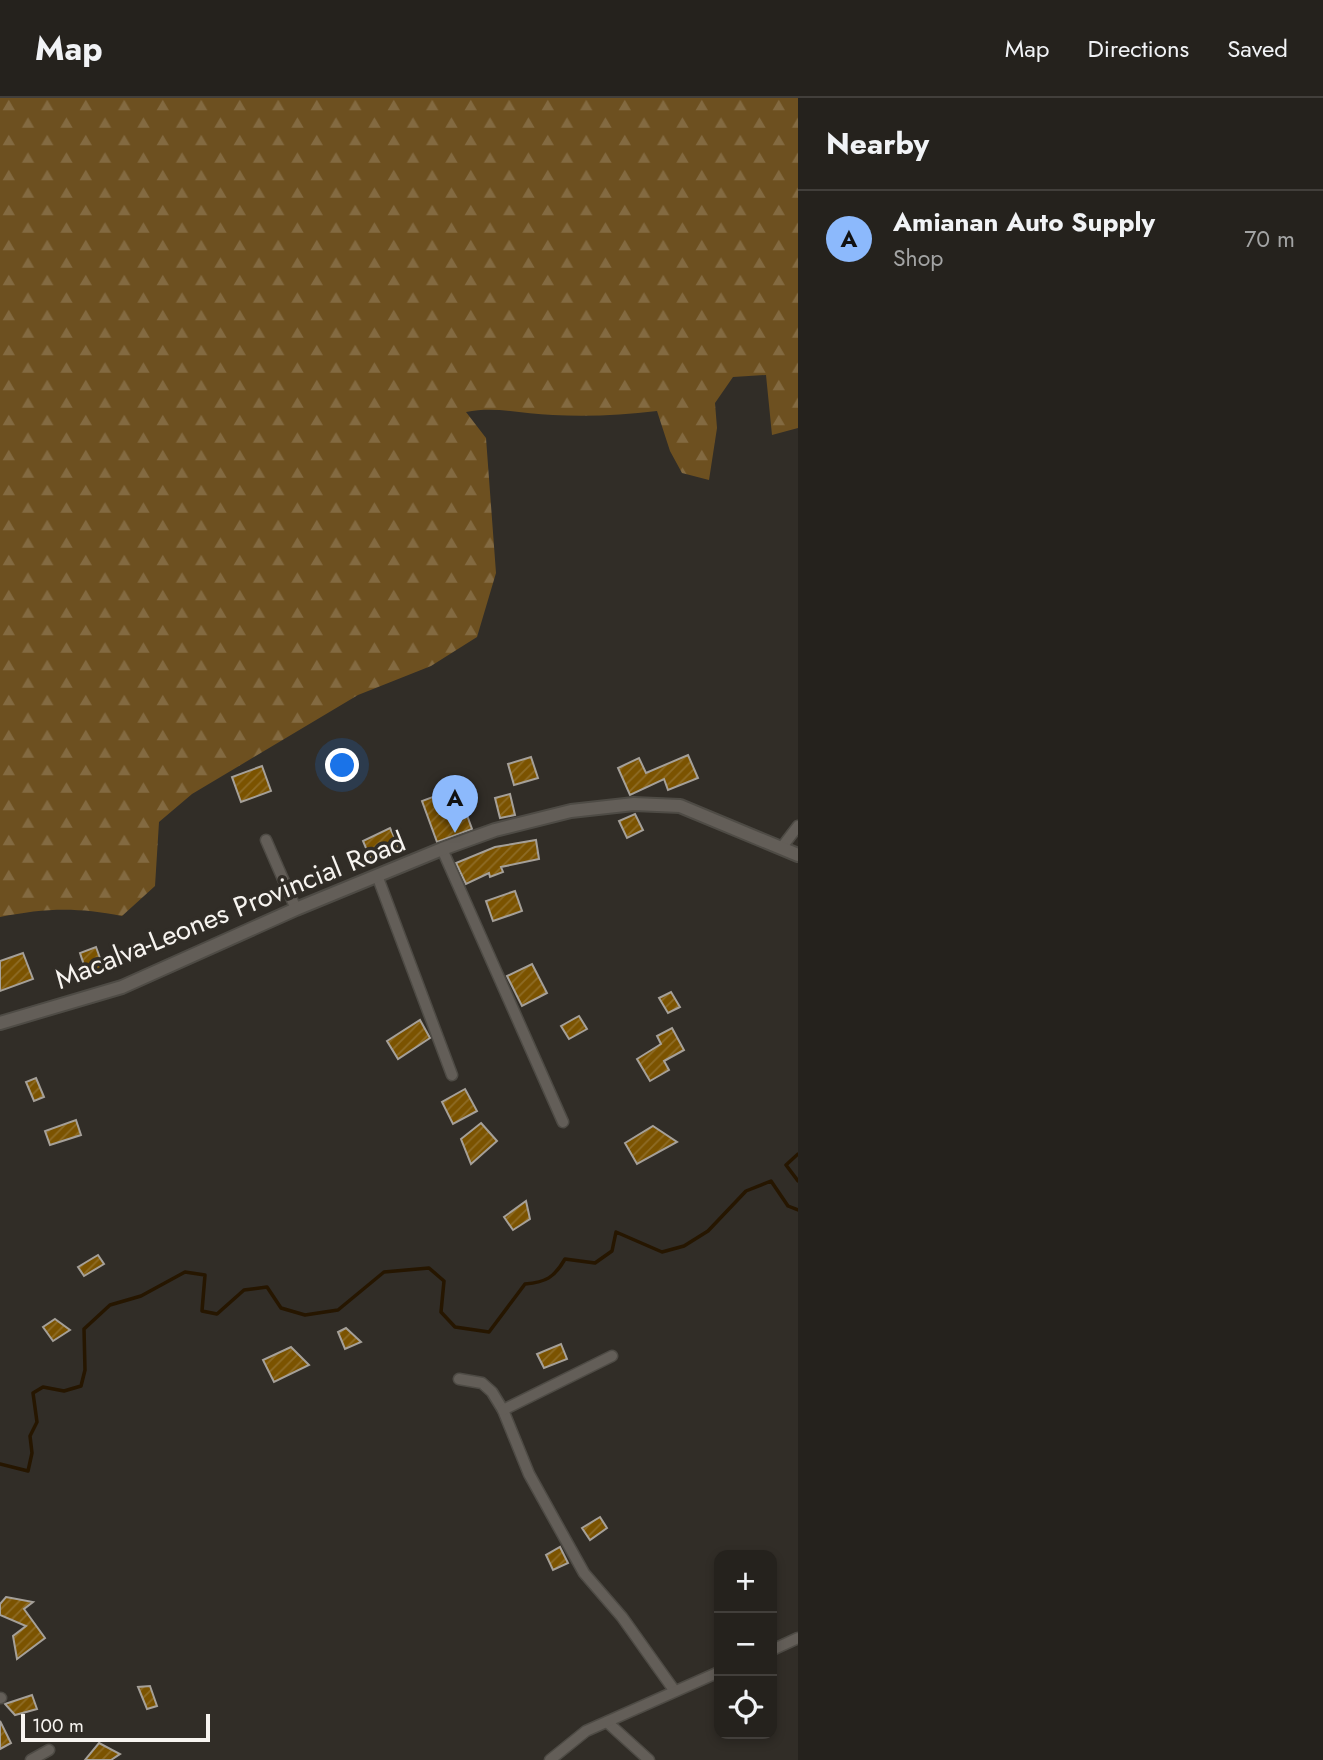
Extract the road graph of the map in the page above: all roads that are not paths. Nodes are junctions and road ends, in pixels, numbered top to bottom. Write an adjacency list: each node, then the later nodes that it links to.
1 (798, 826): 3 (street)
2 (266, 840): 7 (street)
3 (782, 847): 4 (street, Macalva-Leones Provincial Road); 5 (street, Macalva-Leones Provincial Road)
4 (442, 849): 6 (street, Macalva-Leones Provincial Road); 10 (street)
5 (798, 855)
6 (378, 877): 7 (street, Macalva-Leones Provincial Road); 9 (street)
7 (296, 909): 8 (street, Macalva-Leones Provincial Road)
8 (0, 1023)
9 (452, 1075)
10 (563, 1122)
11 (612, 1356): 13 (street)
12 (459, 1379): 13 (street)
13 (503, 1409): 17 (street)
14 (798, 1639): 15 (street)
15 (777, 1648)
16 (714, 1674): 17 (street)
17 (674, 1690): 18 (street)
18 (607, 1722): 21 (street); 22 (street)
19 (49, 1749): 20 (street)
20 (31, 1760)
21 (550, 1760)
22 (649, 1760)

